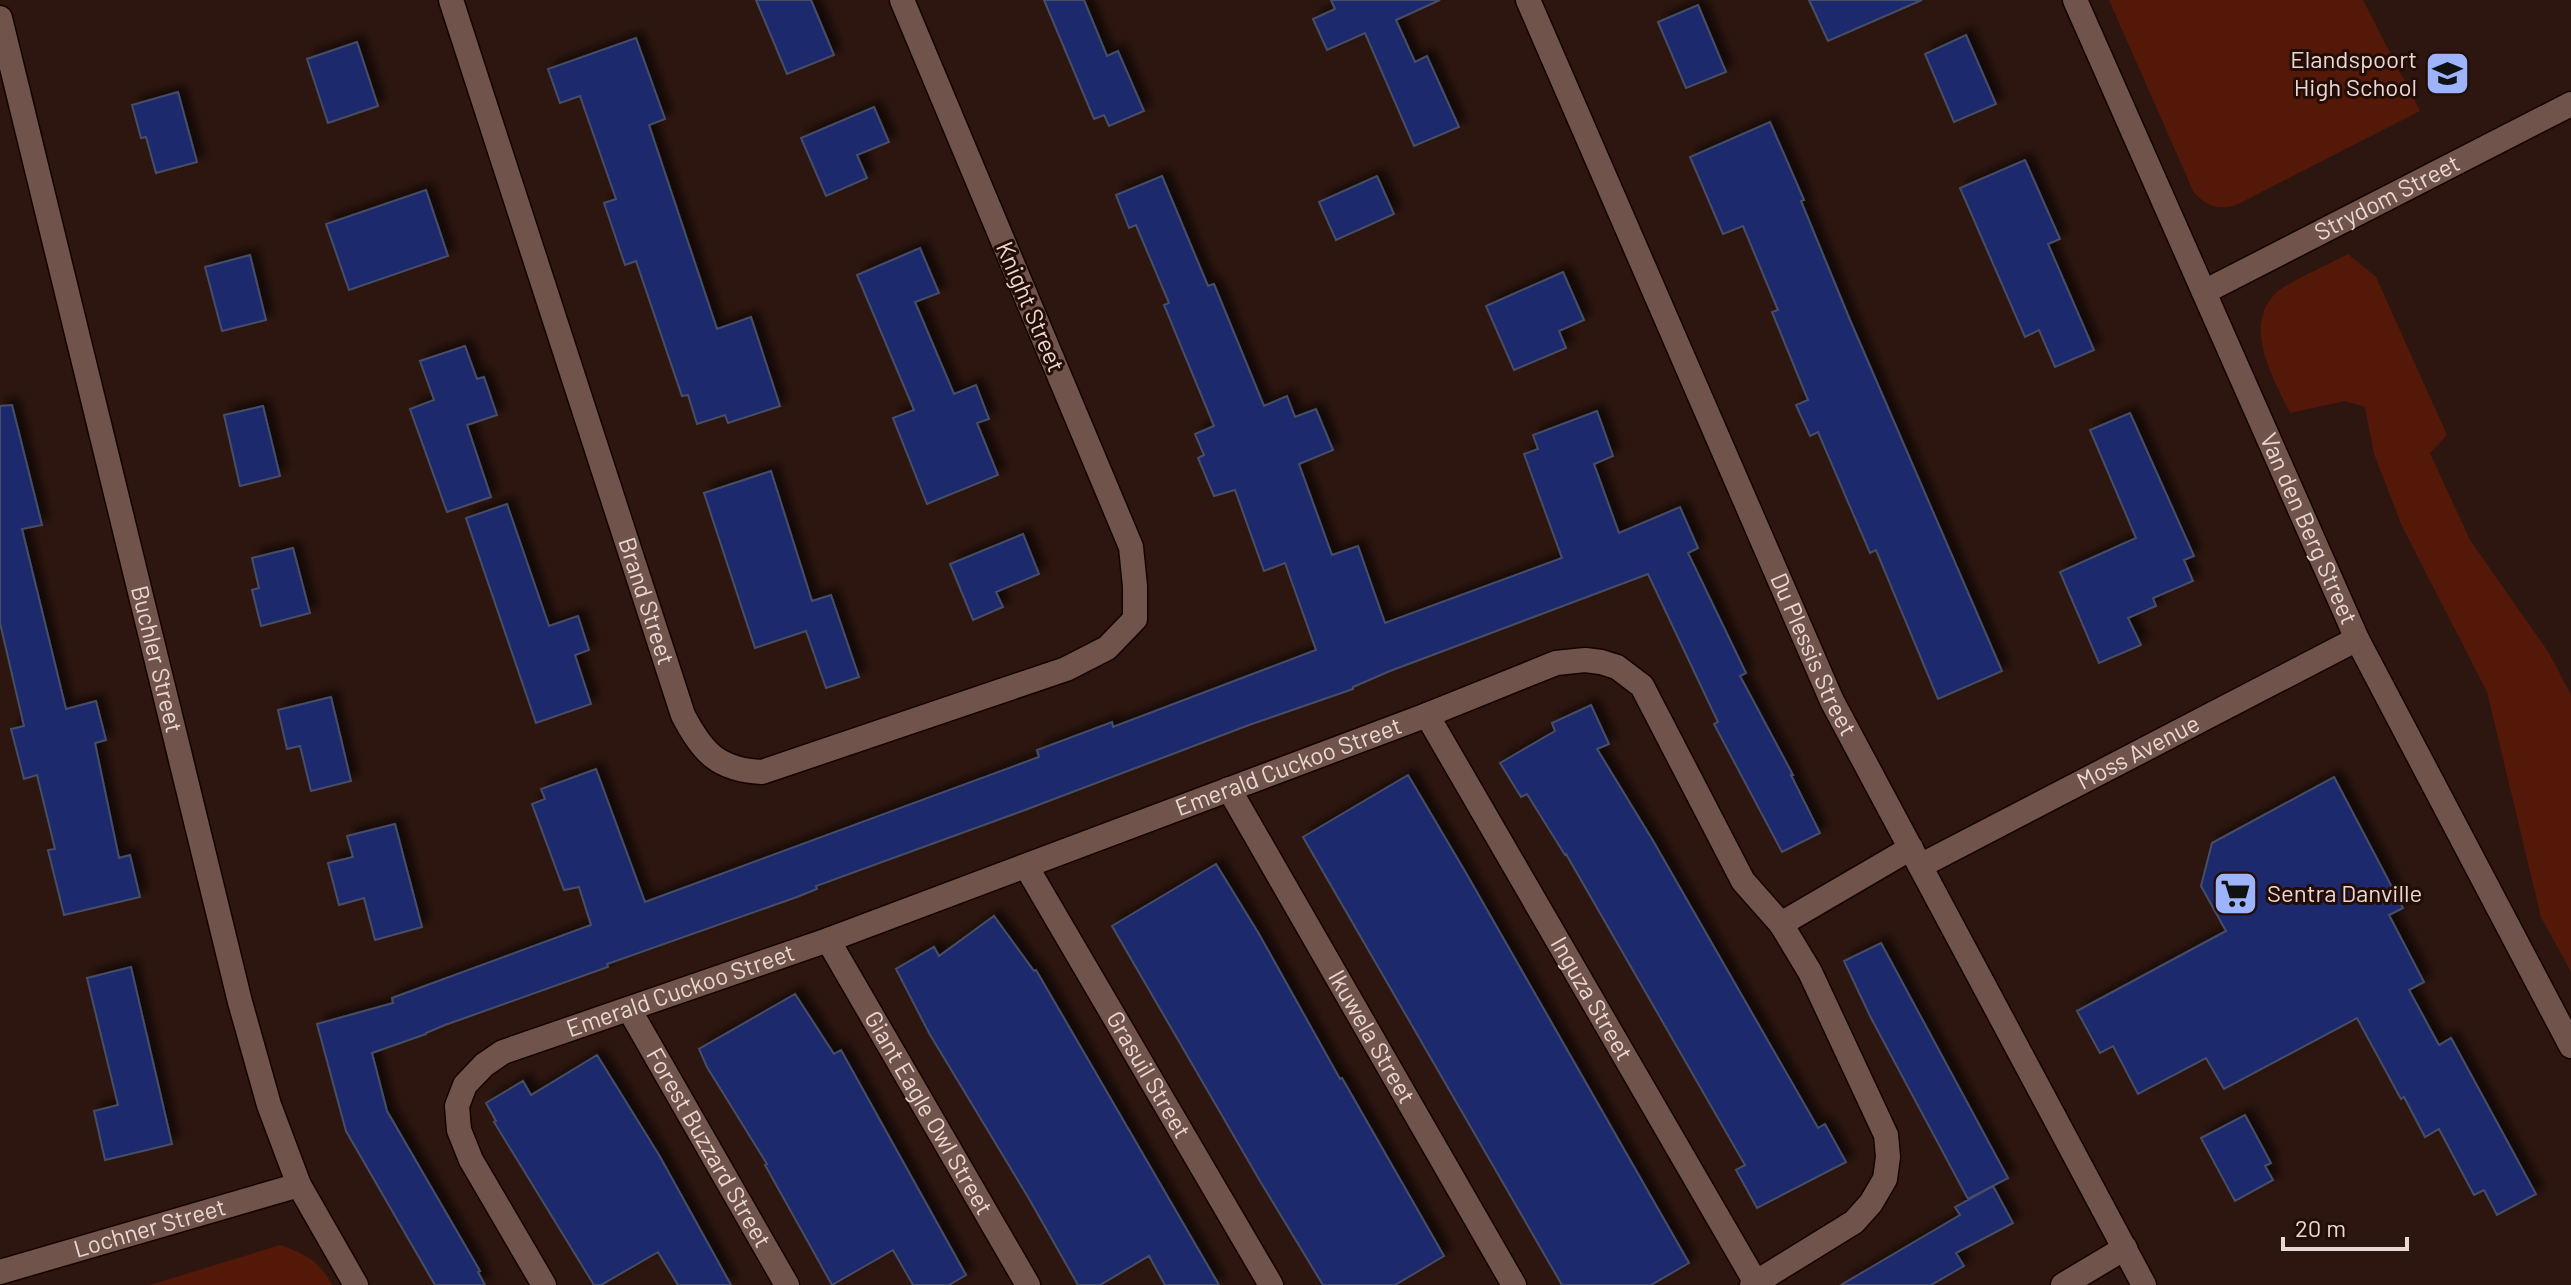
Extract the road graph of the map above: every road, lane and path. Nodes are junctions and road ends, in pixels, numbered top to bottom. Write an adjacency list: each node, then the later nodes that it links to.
1 (451, 0): 8 (street, Brand Street)
2 (902, 0): 8 (street, Knight Street)
3 (1528, 0): 12 (street, Du Plessis Street)
4 (2075, 0): 7 (street, Van den Berg Street)
5 (0, 18): 18 (street, Buchler Street)
6 (2571, 104): 7 (street, Strydom Street)
7 (2204, 292): 9 (street, Van den Berg Street)
8 (1135, 619)
9 (2357, 639): 12 (street, Moss Avenue); 17 (street, Van den Berg Street)
10 (1427, 715): 11 (street, Emerald Cuckoo Street); 14 (street, Emerald Cuckoo Street); 21 (street, Inguza Street)
11 (1229, 789): 13 (street, Emerald Cuckoo Street); 27 (street, Ikuwela Street)
12 (1915, 857): 14 (street, Moss Avenue); 19 (street, Du Plessis Street)
13 (1026, 866): 15 (street, Emerald Cuckoo Street); 26 (street, Grasuil Street)
14 (1781, 924): 21 (street, Emerald Cuckoo Street)
15 (828, 940): 16 (street, Emerald Cuckoo Street); 25 (street, Giant Eagle Owl Street)
16 (629, 1009): 23 (street, Emerald Cuckoo Street); 24 (street, Forest Buzzard Street)
17 (2571, 1046)
18 (299, 1185): 20 (street, Lochner Street); 22 (street, Buchler Street)
19 (2125, 1248): 28 (street); 29 (street, Du Plessis Street)
20 (0, 1272)
21 (1754, 1284)
22 (356, 1285)
23 (544, 1285)
24 (787, 1285)
25 (1028, 1285)
26 (1271, 1285)
27 (1514, 1285)
28 (2063, 1285)
29 (2144, 1285)

